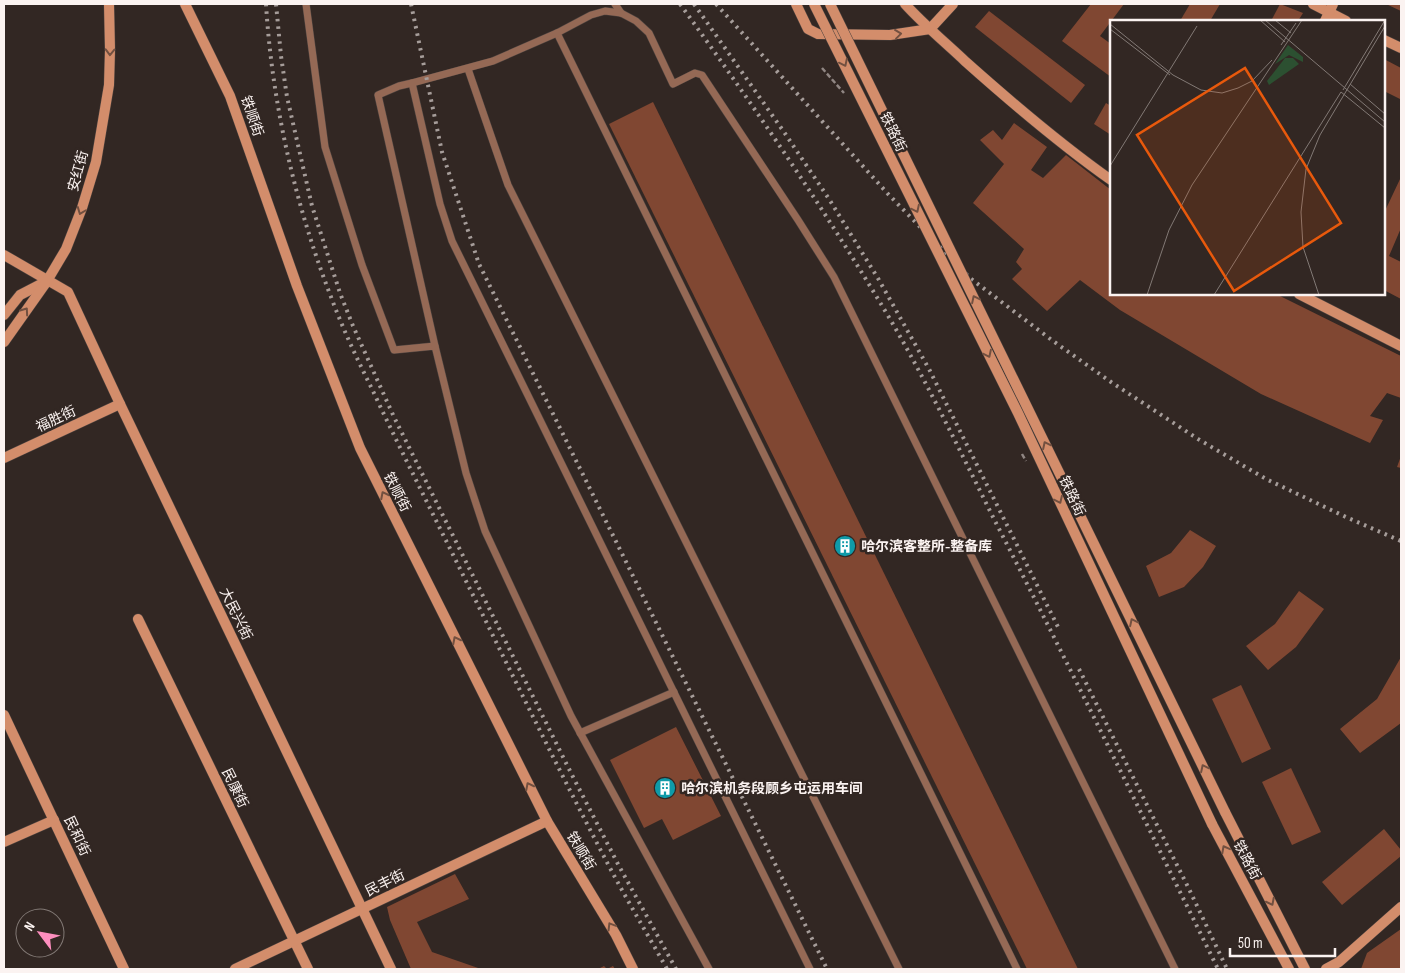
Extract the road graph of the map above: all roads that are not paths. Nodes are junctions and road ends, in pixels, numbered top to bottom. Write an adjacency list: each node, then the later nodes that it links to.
1 (109, 4): 22 (main road, 安红街, one-way to 22)
2 (185, 4): 35 (main road, 铁顺街, one-way to 2)
3 (306, 4): 26 (lane)
4 (615, 4): 11 (lane)
5 (796, 4): 14 (main road, one-way to 14)
6 (814, 4): 51 (main road, 铁路街, bridge)
7 (830, 4): 52 (main road, 铁路街, bridge)
8 (906, 4): 14 (main road)
9 (953, 4): 14 (main road)
10 (1314, 4): 12 (main road)
11 (621, 13): 15 (lane); 50 (lane)
12 (1329, 13): 13 (main road)
13 (1344, 20)
14 (930, 29): 20 (main road)
15 (557, 33): 18 (lane); 49 (lane)
16 (1385, 40): 17 (main road)
17 (1401, 48)
18 (468, 69): 19 (lane); 48 (lane)
19 (412, 83): 26 (lane); 31 (lane)
20 (1110, 179)
21 (4, 255): 22 (main road, 大民兴街)
22 (47, 281): 24 (main road); 25 (main road, 安红街, one-way to 22); 28 (main road, 大民兴街)
23 (1301, 295): 27 (main road)
24 (4, 315)
25 (4, 342)
26 (436, 346): 33 (lane)
27 (1401, 346)
28 (120, 404): 29 (main road, 福胜街); 38 (main road, 大民兴街)
29 (4, 458)
30 (138, 619): 39 (main road, 民康街)
31 (674, 692): 33 (lane); 47 (lane)
32 (4, 715): 34 (main road, 民和街)
33 (580, 733): 46 (lane)
34 (54, 820): 36 (main road); 41 (main road, 民和街)
35 (546, 821): 38 (main road, 民丰街); 45 (main road, 铁顺街, one-way to 35)
36 (4, 842)
37 (1401, 907): 40 (main road)
38 (362, 909): 39 (main road, 民丰街); 44 (main road, 大民兴街)
39 (294, 942): 42 (main road, 民丰街); 43 (main road, 民康街)
40 (1340, 966): 53 (main road)
41 (124, 969)
42 (235, 969)
43 (308, 969)
44 (391, 969)
45 (633, 969)
46 (709, 969)
47 (810, 969)
48 (898, 969)
49 (1018, 969)
50 (1175, 969)
51 (1289, 969)
52 (1305, 969)
53 (1326, 969)

